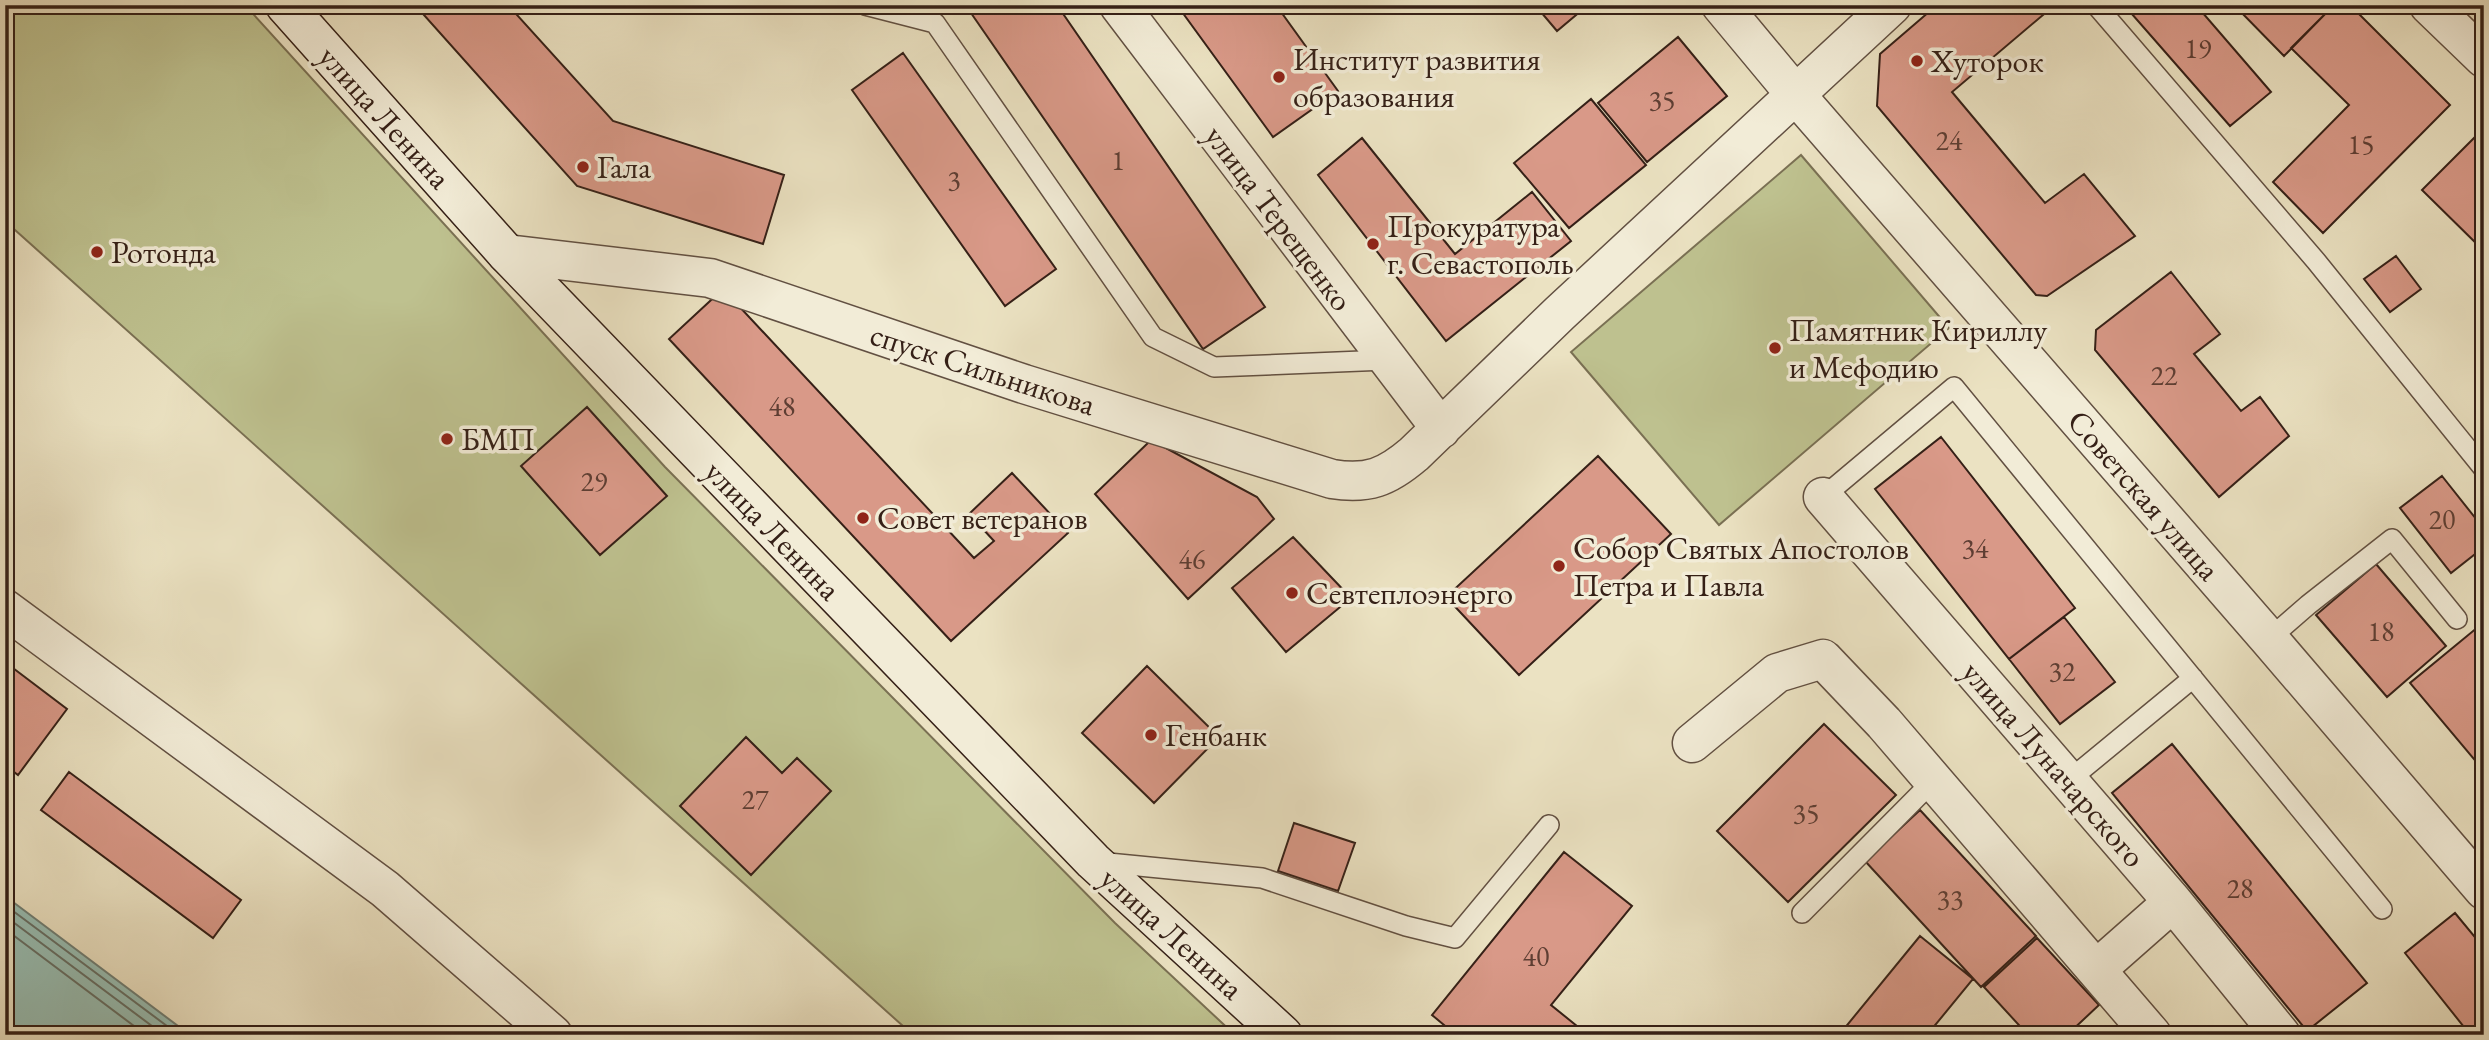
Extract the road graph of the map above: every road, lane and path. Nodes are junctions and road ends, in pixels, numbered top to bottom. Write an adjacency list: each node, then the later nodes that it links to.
1 (285, 5): 10 (street, улица Ленина)
2 (865, 5): 11 (lane)
3 (1119, 5): 11 (street, улица Терещенко)
4 (1721, 5): 9 (street, Советская улица)
5 (1892, 5): 9 (street, спуск Сильникова)
6 (2096, 5): 13 (lane)
7 (2429, 5): 8 (street)
8 (2484, 58)
9 (1795, 94): 12 (street, спуск Сильникова); 17 (street, Советская улица)
10 (507, 254): 12 (street, спуск Сильникова); 23 (street, улица Ленина)
11 (1386, 360): 12 (street, улица Терещенко)
12 (1441, 429)
13 (2484, 469)
14 (1823, 497): 18 (lane); 21 (street, улица Луначарского)
15 (5, 609): 29 (street)
16 (2457, 619): 17 (lane)
17 (2269, 639): 24 (street, Советская улица)
18 (2193, 678): 21 (lane); 26 (lane)
19 (1692, 743): 20 (street)
20 (1933, 780): 27 (lane); 28 (street)
21 (2068, 781): 25 (street, улица Луначарского)
22 (1549, 825): 23 (lane)
23 (1093, 861): 30 (street, улица Ленина)
24 (2484, 890)
25 (2173, 902): 28 (street); 32 (street, улица Луначарского)
26 (2382, 909)
27 (1802, 913)
28 (2097, 969): 31 (street)
29 (554, 1035)
30 (1283, 1035)
31 (2152, 1035)
32 (2281, 1035)

